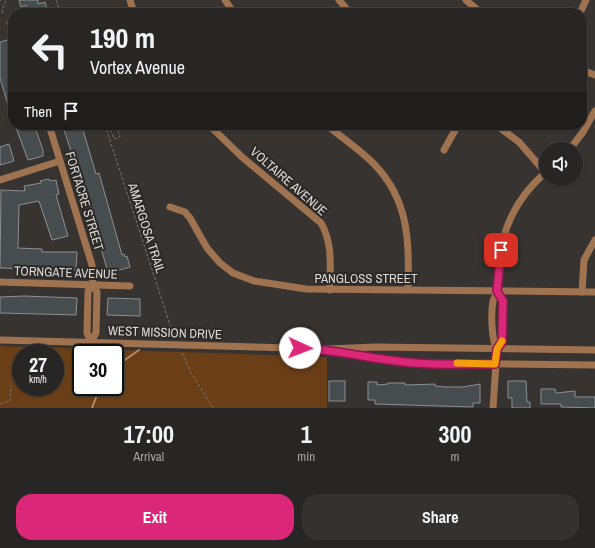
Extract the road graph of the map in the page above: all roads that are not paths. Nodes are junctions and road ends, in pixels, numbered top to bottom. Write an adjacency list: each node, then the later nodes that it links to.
1 (339, 0): 3 (street)
2 (466, 0): 4 (street)
3 (346, 8)
4 (475, 8)
5 (595, 111): 6 (street)
6 (587, 125)
7 (51, 130): 15 (street, FORTACRE STREET)
8 (214, 130): 24 (street, VOLTAIRE AVENUE)
9 (332, 130): 25 (street)
10 (455, 130): 14 (street)
11 (503, 130): 16 (street)
12 (584, 130): 13 (street)
13 (575, 142)
14 (444, 150)
15 (60, 161): 18 (street); 22 (street, FORTACRE STREET)
16 (539, 164)
17 (539, 179): 26 (street)
18 (0, 180)
19 (170, 207): 24 (street, PANGLOSS STREET)
20 (595, 240): 27 (street)
21 (0, 282): 22 (street, TORNGATE AVENUE)
22 (93, 285): 23 (street, TORNGATE AVENUE); 30 (street, FORTACRE STREET)
23 (130, 286)
24 (330, 290): 25 (street, PANGLOSS STREET)
25 (408, 290): 26 (street, PANGLOSS STREET)
26 (497, 291): 27 (street, PANGLOSS STREET); 33 (street)
27 (582, 292): 28 (street, PANGLOSS STREET)
28 (595, 292)
29 (0, 340): 30 (street, WEST MISSION DRIVE)
30 (91, 342): 31 (street, WEST MISSION DRIVE)
31 (328, 349): 33 (street, WEST MISSION DRIVE); 33 (street, WEST MISSION DRIVE)
32 (595, 350): 33 (street, WEST MISSION DRIVE)
33 (496, 356): 34 (street, WEST MISSION DRIVE); 35 (street)
34 (595, 365)
35 (493, 408)

